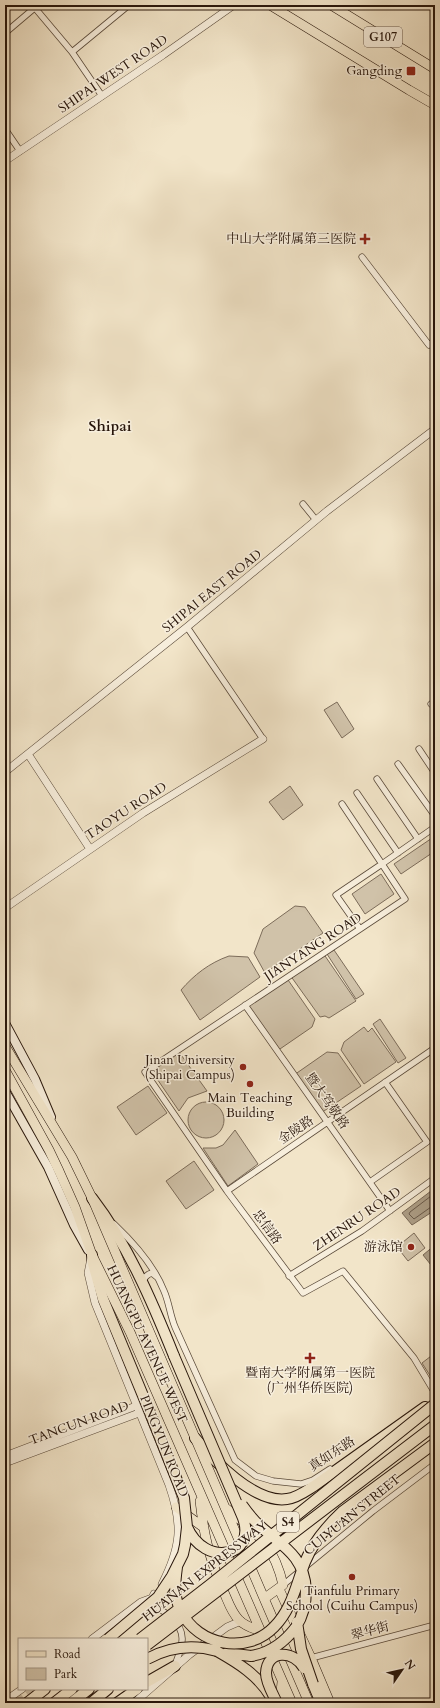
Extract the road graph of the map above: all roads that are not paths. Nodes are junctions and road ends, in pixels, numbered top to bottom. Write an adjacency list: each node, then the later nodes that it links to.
1 (129, 5): 7 (street)
2 (234, 5): 9 (street, SHIPAI WEST ROAD)
3 (270, 5): 10 (main road, G107)
4 (332, 5): 8 (main road, G107)
5 (36, 7): 6 (street); 7 (street)
6 (5, 33)
7 (72, 52): 9 (street)
8 (435, 69)
9 (102, 96): 12 (street, SHIPAI WEST ROAD)
10 (435, 105)
11 (5, 129): 12 (street)
12 (20, 151): 13 (street, SHIPAI WEST ROAD)
13 (5, 161)
14 (362, 257): 15 (street)
15 (435, 341)
16 (435, 429): 18 (street, SHIPAI EAST ROAD)
17 (303, 504): 18 (street)
18 (316, 520): 19 (street, SHIPAI EAST ROAD)
19 (188, 627): 20 (street); 22 (street, SHIPAI EAST ROAD)
20 (263, 739): 32 (street, TAOYU ROAD)
21 (419, 749): 25 (street)
22 (28, 754): 24 (street, SHIPAI EAST ROAD); 32 (street)
23 (398, 764): 29 (street)
24 (5, 772)
25 (435, 773)
26 (377, 779): 31 (street)
27 (357, 793): 33 (street)
28 (342, 804): 34 (street)
29 (435, 816)
30 (435, 827): 31 (street)
31 (418, 839): 33 (street)
32 (90, 849): 35 (street, TAOYU ROAD)
33 (398, 853): 34 (street)
34 (382, 864): 36 (street); 36 (street, JIANYANG ROAD)
35 (5, 908)
36 (360, 929): 37 (street, JIANYANG ROAD)
37 (245, 1005): 44 (street, 暨大笃敬路); 48 (street, JIANYANG ROAD)
38 (5, 1024): 45 (main road)
39 (5, 1046): 45 (main road, HUANGPU AVENUE WEST)
40 (434, 1050): 42 (street, 金陵路)
41 (5, 1070): 52 (main road, HUANGPU AVENUE WEST)
42 (385, 1082): 44 (street, 金陵路); 47 (street)
43 (5, 1091): 52 (main road)
44 (328, 1122): 47 (street, 暨大笃敬路); 48 (street, 金陵路)
45 (59, 1136): 49 (main road, HUANGPU AVENUE WEST)
46 (435, 1178): 50 (street, ZHENRU ROAD)
47 (370, 1182): 50 (street, 暨大笃敬路)
48 (227, 1191): 53 (street, 忠信路)
49 (92, 1198): 51 (highway); 61 (main road, HUANGPU AVENUE WEST)
50 (390, 1211): 53 (street, ZHENRU ROAD)
51 (105, 1216): 54 (street); 55 (highway)
52 (92, 1256): 59 (street, PINGYUN ROAD); 67 (main road, HUANGPU AVENUE WEST); 70 (highway, bridge)
53 (289, 1276): 56 (street, 忠信路)
54 (158, 1278): 55 (street); 57 (street, 真如东路)
55 (142, 1283): 66 (highway, bridge)
56 (435, 1393)
57 (435, 1399): 61 (highway)
58 (435, 1404): 82 (highway, HUANAN EXPRESSWAY / S4, bridge)
59 (138, 1410): 63 (street, TANCUN ROAD); 64 (street, TANCUN ROAD); 68 (street, PINGYUN ROAD)
60 (435, 1425): 83 (highway, HUANAN EXPRESSWAY / S4, bridge)
61 (195, 1438): 69 (main road, HUANGPU AVENUE WEST)
62 (435, 1443): 73 (highway, bridge)
63 (5, 1456)
64 (5, 1463)
65 (435, 1464): 74 (street, CUIYUAN STREET)
66 (225, 1473): 70 (highway, bridge); 85 (highway, bridge)
67 (200, 1491): 71 (main road); 79 (main road, HUANGPU AVENUE WEST)
68 (176, 1507): 71 (main road); 76 (street, PINGYUN ROAD)
69 (226, 1508): 74 (main road); 75 (main road, HUANGPU AVENUE WEST)
70 (188, 1527): 72 (highway, bridge)
71 (203, 1527): 77 (main road)
72 (177, 1567): 73 (highway, bridge); 81 (highway, bridge)
73 (300, 1580): 91 (highway, bridge)
74 (281, 1587): 75 (main road); 86 (main road)
75 (265, 1598): 108 (main road, HUANGPU AVENUE WEST)
76 (141, 1602): 80 (street, PINGYUN ROAD); 84 (street)
77 (241, 1621): 79 (main road); 88 (street)
78 (435, 1625): 86 (street, 翠华街)
79 (261, 1631): 89 (main road, HUANGPU AVENUE WEST)
80 (93, 1638)
81 (109, 1638)
82 (141, 1638)
83 (148, 1644)
84 (181, 1647): 85 (highway, bridge); 87 (highway, bridge); 88 (street)
85 (217, 1651): 105 (highway, bridge)
86 (311, 1658): 110 (main road)
87 (148, 1659)
88 (175, 1666): 90 (highway); 104 (street)
89 (282, 1680): 106 (main road); 107 (main road, HUANGPU AVENUE WEST)
90 (148, 1681)
91 (313, 1684): 105 (highway, bridge); 109 (highway)
92 (21, 1690): 98 (street)
93 (44, 1690): 99 (highway)
94 (71, 1690): 100 (highway)
95 (88, 1690): 101 (highway)
96 (107, 1690): 102 (highway)
97 (136, 1690): 103 (highway)
98 (5, 1702)
99 (27, 1703)
100 (54, 1703)
101 (71, 1703)
102 (91, 1703)
103 (117, 1703)
104 (134, 1703)
105 (276, 1703)
106 (280, 1703)
107 (292, 1703)
108 (309, 1703)
109 (322, 1703)
110 (330, 1703)

